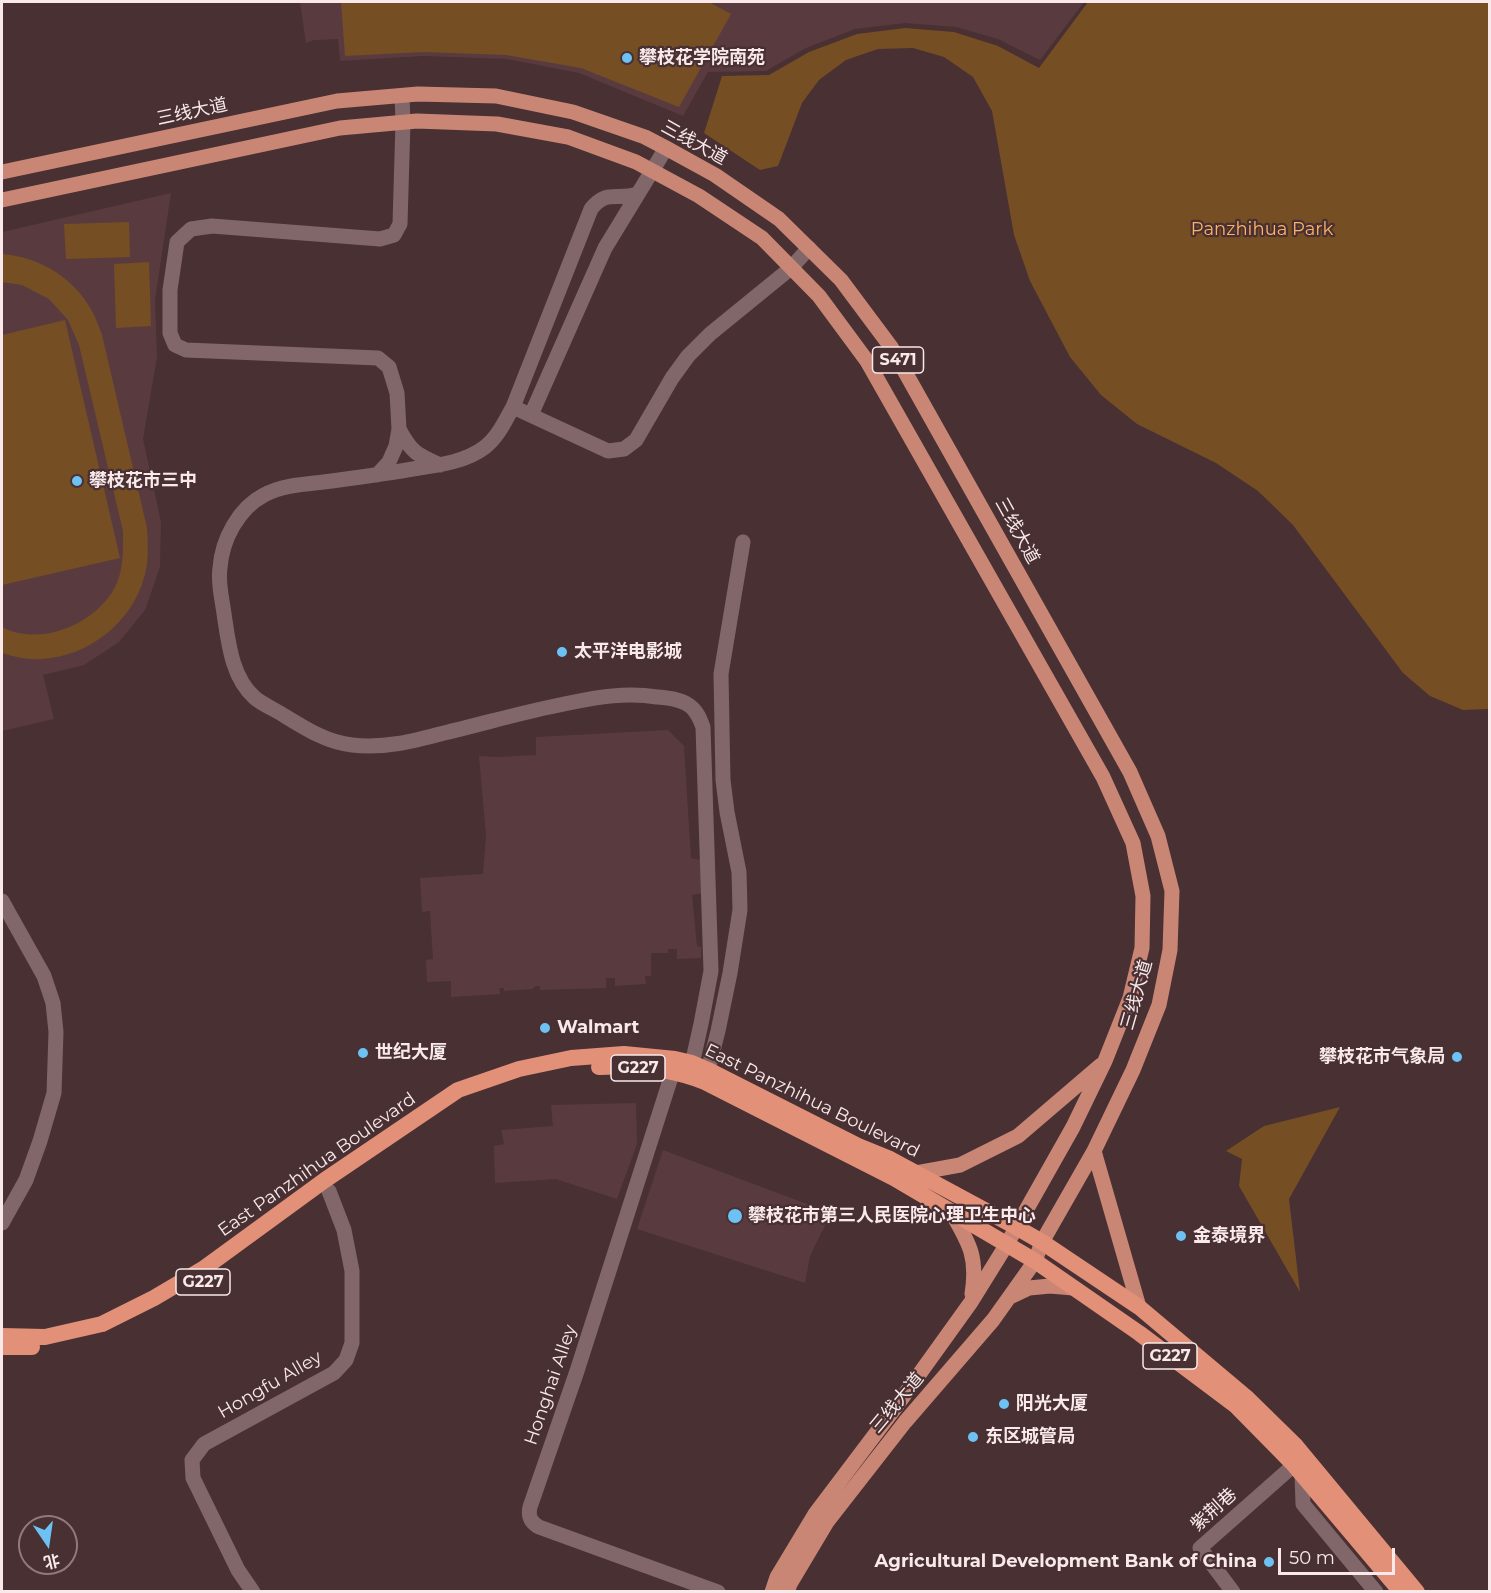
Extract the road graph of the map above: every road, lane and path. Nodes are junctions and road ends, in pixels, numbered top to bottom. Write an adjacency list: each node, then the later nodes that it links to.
1 (402, 96): 2 (street); 3 (main road, 三线大道 / S471); 5 (main road, 三线大道 / S471)
2 (403, 122): 4 (main road, 三线大道 / S471); 7 (main road, 三线大道 / S471); 12 (street)
3 (666, 148): 4 (street); 8 (main road, 三线大道 / S471)
4 (651, 171): 6 (street); 9 (main road, 三线大道 / S471)
5 (2, 172)
6 (638, 194): 10 (street); 11 (street)
7 (2, 200)
8 (809, 248): 9 (street); 19 (main road, 三线大道 / S471)
9 (791, 268): 11 (street); 17 (main road, 三线大道 / S471)
10 (513, 407): 11 (street); 13 (street)
11 (531, 416)
12 (399, 429): 13 (street); 14 (street)
13 (440, 465): 14 (street)
14 (376, 475): 18 (street)
15 (743, 542): 18 (street)
16 (2, 901): 23 (street)
17 (1106, 1061): 20 (main road); 24 (main road, 三线大道 / S471)
18 (693, 1072): 20 (highway, East Panzhihua Boulevard / G227); 21 (highway, East Panzhihua Boulevard / G227); 22 (highway, East Panzhihua Boulevard / G227); 32 (highway, East Panzhihua Boulevard / G227); 36 (street, Honghai Alley)
19 (1094, 1151): 25 (main road, 三线大道 / S471); 31 (main road)
20 (916, 1173): 24 (highway, East Panzhihua Boulevard / G227)
21 (329, 1191): 33 (highway, East Panzhihua Boulevard / G227); 35 (street, Hongfu Alley)
22 (950, 1210): 26 (highway, East Panzhihua Boulevard / G227); 30 (main road)
23 (2, 1223)
24 (1016, 1227): 25 (highway, East Panzhihua Boulevard / G227); 26 (main road, 三线大道)
25 (1042, 1242): 27 (main road, 三线大道 / S471); 31 (highway, East Panzhihua Boulevard / G227)
26 (1007, 1244): 27 (highway, East Panzhihua Boulevard / G227); 30 (main road, 三线大道)
27 (1035, 1262): 28 (highway, East Panzhihua Boulevard / G227); 29 (main road, 三线大道)
28 (1073, 1288): 29 (main road); 34 (highway, East Panzhihua Boulevard / G227)
29 (1010, 1297): 38 (main road, 三线大道)
30 (971, 1302): 37 (main road, 三线大道)
31 (1139, 1307): 42 (highway, East Panzhihua Boulevard / G227)
32 (2, 1336)
33 (2, 1347)
34 (1298, 1470): 39 (street, 紫荆巷); 40 (street); 41 (highway, East Panzhihua Boulevard / G227)
35 (253, 1592)
36 (718, 1592)
37 (772, 1592)
38 (787, 1592)
39 (1233, 1592)
40 (1376, 1592)
41 (1401, 1592)
42 (1417, 1592)

